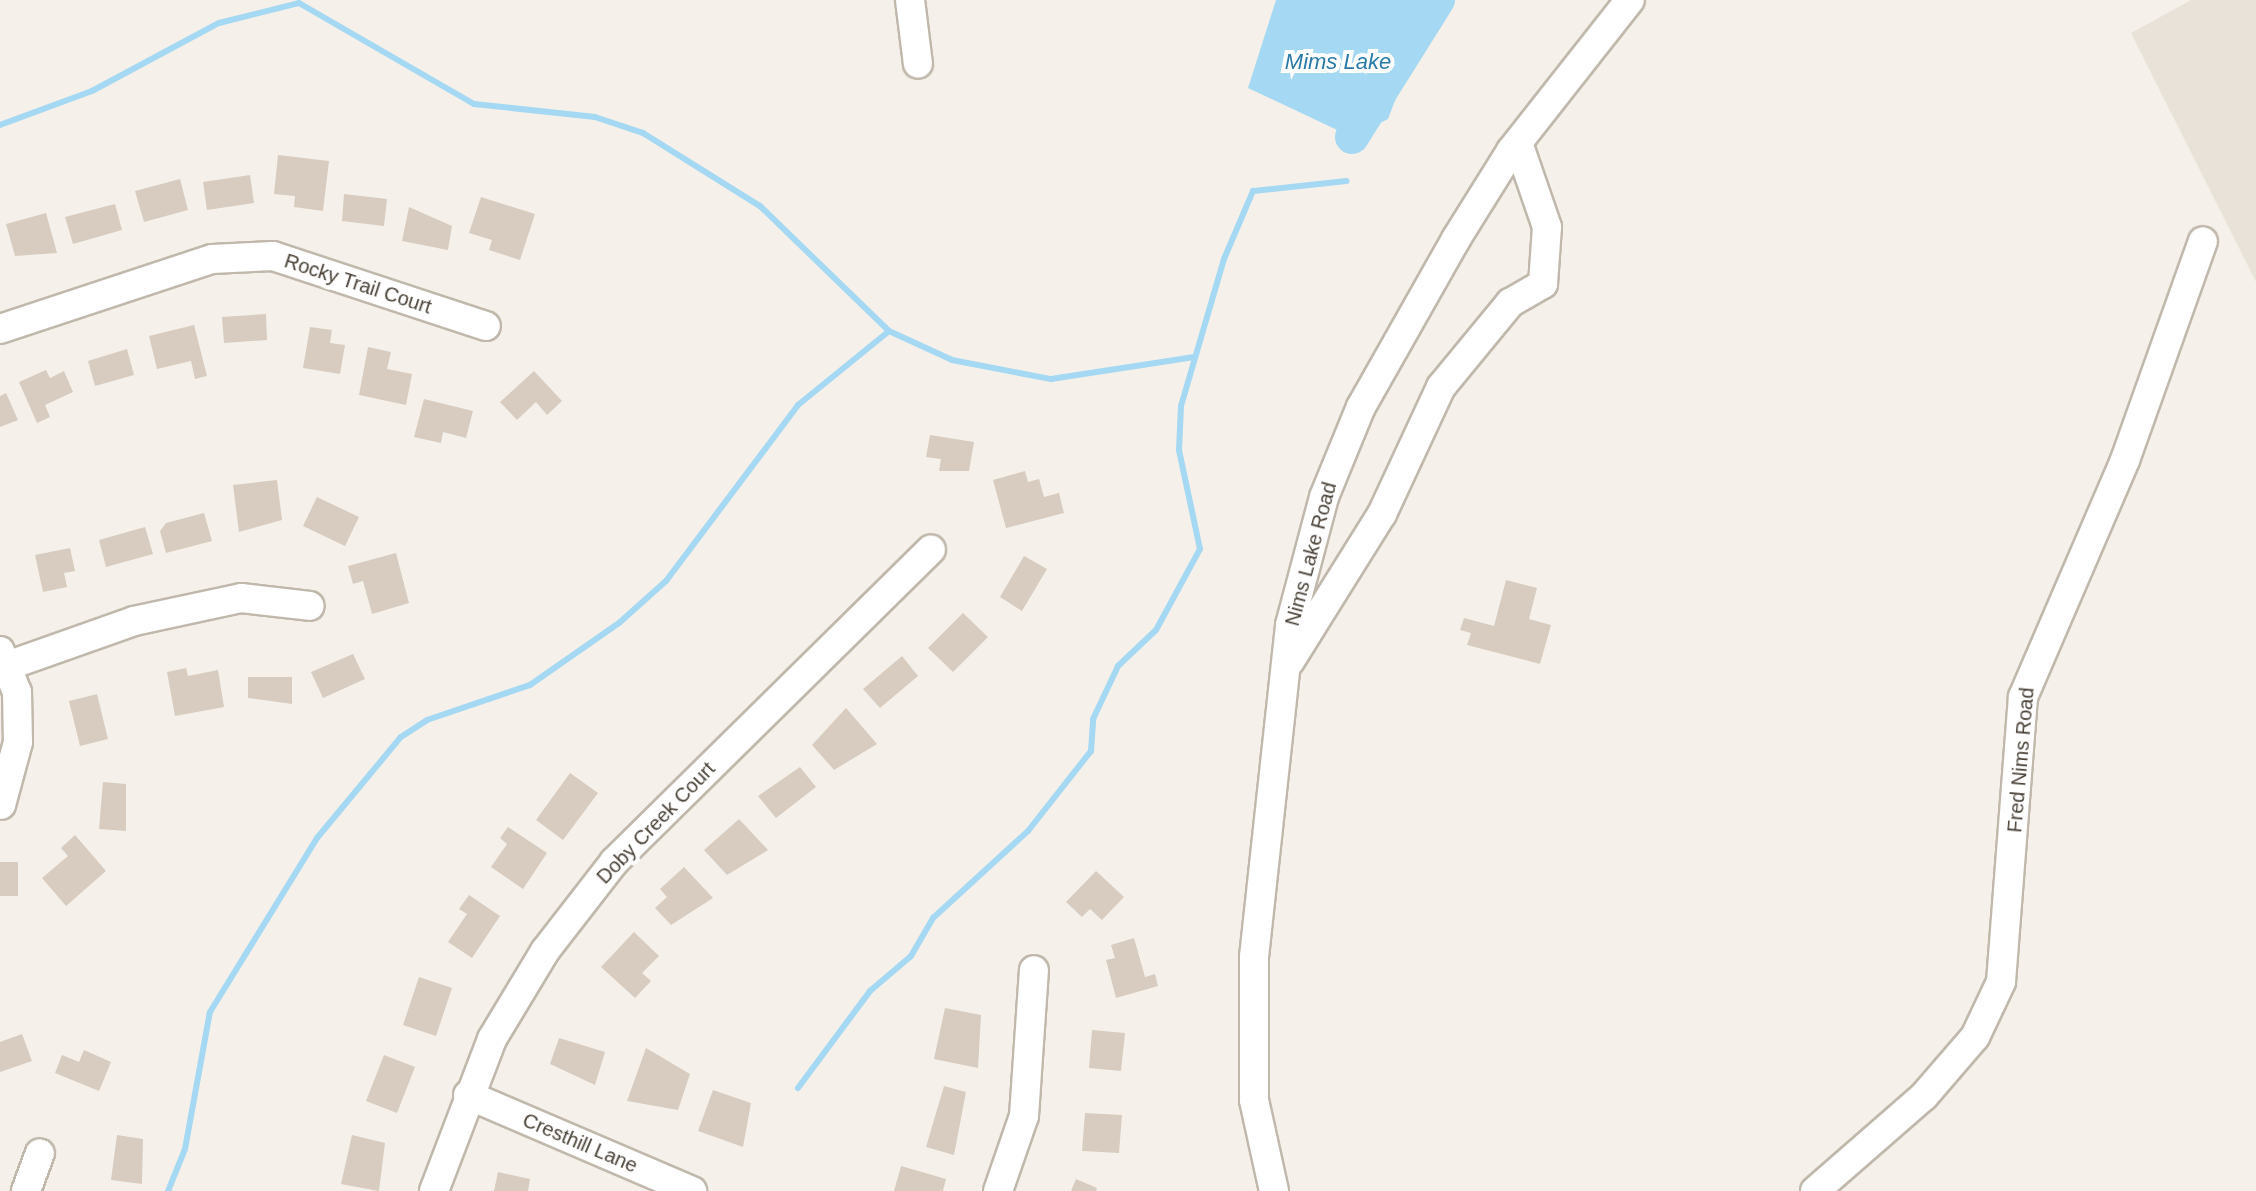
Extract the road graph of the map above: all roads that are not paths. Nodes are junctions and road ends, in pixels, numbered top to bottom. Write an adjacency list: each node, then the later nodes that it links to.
1 (910, 0): 3 (street)
2 (1630, 0): 4 (street, Nims Lake Road)
3 (918, 64)
4 (1518, 143): 11 (street, Nims Lake Road); 11 (street)
5 (2203, 241): 21 (street, Fred Nims Road)
6 (486, 326): 7 (street, Rocky Trail Court)
7 (0, 329)
8 (931, 549): 14 (street, Doby Creek Court)
9 (310, 606): 10 (street)
10 (3, 658): 12 (street)
11 (1285, 667): 20 (street, Nims Lake Road)
12 (1, 805)
13 (1034, 970): 19 (street)
14 (468, 1095): 17 (street, Doby Creek Court); 18 (street, Cresthill Lane)
15 (40, 1153): 16 (street)
16 (26, 1191)
17 (434, 1191)
18 (692, 1191)
19 (998, 1191)
20 (1274, 1191)
21 (1815, 1191)

